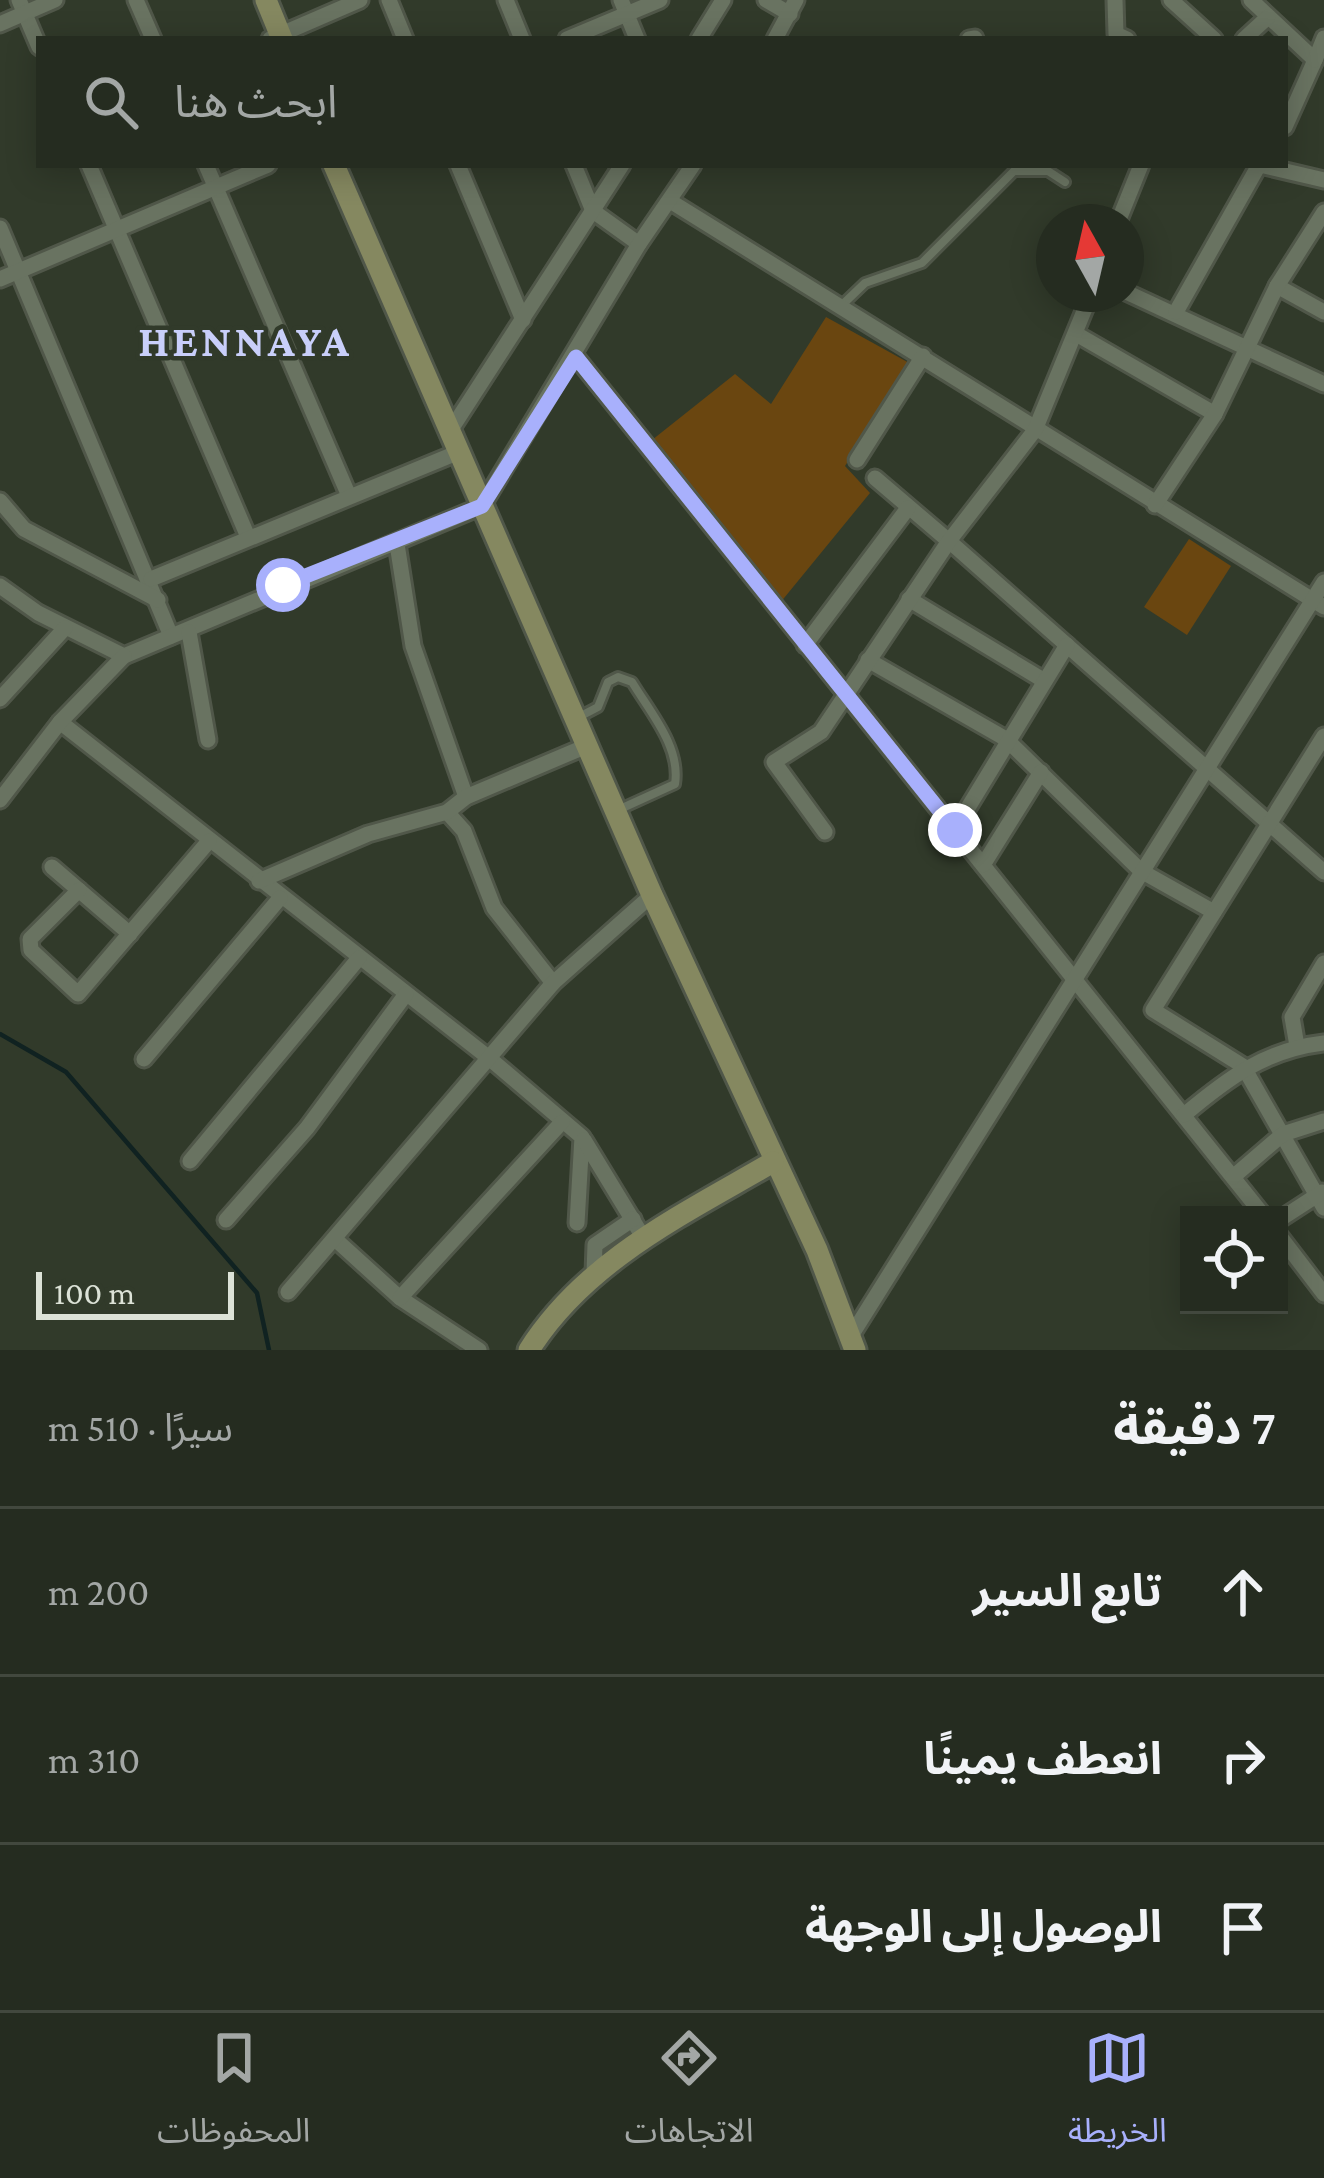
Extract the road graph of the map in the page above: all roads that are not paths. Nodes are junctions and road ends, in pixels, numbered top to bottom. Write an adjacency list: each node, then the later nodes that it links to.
1 (55, 0): 13 (street)
2 (136, 0): 18 (street)
3 (266, 0): 19 (main road)
4 (360, 0): 20 (street)
5 (389, 0): 21 (street)
6 (506, 0): 22 (street)
7 (660, 0): 14 (street)
8 (723, 0): 25 (street)
9 (766, 0): 15 (street)
10 (1114, 0): 27 (street)
11 (1171, 0): 28 (street)
12 (1251, 0): 16 (street)
13 (22, 6): 17 (street); 31 (street)
14 (624, 7): 23 (street); 24 (street)
15 (793, 7): 26 (street)
16 (1268, 17): 29 (street); 32 (street)
17 (0, 24)
18 (152, 36)
19 (277, 36)
20 (282, 36)
21 (404, 36)
22 (521, 36)
23 (572, 36)
24 (636, 36)
25 (701, 36)
26 (777, 36)
27 (1119, 36)
28 (1204, 36)
29 (1247, 36)
30 (1324, 38): 32 (street)
31 (36, 40)
32 (1316, 60): 33 (street)
33 (1288, 121)
34 (90, 168): 53 (street)
35 (207, 168): 47 (street)
36 (261, 168): 47 (street)
37 (335, 168): 71 (main road)
38 (459, 168): 63 (street)
39 (575, 168): 50 (street)
40 (620, 168): 50 (street)
41 (691, 168): 48 (street)
42 (1140, 168): 49 (street)
43 (1257, 168): 61 (street)
44 (1272, 168): 45 (street)
45 (1324, 180)
46 (1065, 182): 59 (lane)
47 (215, 187): 53 (street); 74 (street)
48 (670, 200): 54 (street); 59 (street)
49 (1125, 204)
50 (593, 212): 54 (street); 63 (street)
51 (1324, 212): 57 (street)
52 (0, 228): 55 (street)
53 (118, 229): 55 (street); 79 (street)
54 (639, 244): 67 (street)
55 (19, 272): 56 (street); 82 (street)
56 (0, 279)
57 (1277, 286): 62 (street); 65 (street)
58 (1144, 299): 61 (street)
59 (841, 306): 66 (street)
60 (1085, 312): 64 (street)
61 (1176, 312): 65 (street)
62 (1324, 312)
63 (523, 320): 71 (street)
64 (1078, 335): 69 (street); 70 (street)
65 (1249, 345): 68 (street); 69 (street)
66 (923, 356): 70 (street); 72 (street)
67 (576, 357): 77 (street); 90 (street)
68 (1324, 384)
69 (1215, 414): 76 (street)
70 (1035, 430): 76 (street); 80 (street)
71 (454, 442): 74 (street); 77 (main road)
72 (856, 460)
73 (875, 478): 78 (street)
74 (350, 496): 79 (street)
75 (0, 501): 86 (street)
76 (1155, 505): 87 (street)
77 (482, 506): 81 (street); 97 (main road)
78 (908, 508): 80 (street); 90 (street)
79 (248, 537): 82 (street)
80 (949, 542): 85 (street); 91 (street)
81 (397, 544): 89 (street); 105 (street)
82 (152, 579): 86 (street)
83 (1324, 582): 87 (street)
84 (0, 586): 88 (street)
85 (909, 598): 93 (street); 94 (street)
86 (158, 600): 89 (street)
87 (1318, 604): 103 (street)
88 (65, 628): 92 (street); 96 (street)
89 (180, 634): 92 (street); 101 (street)
90 (805, 645): 95 (street)
91 (1066, 645): 94 (street); 103 (street)
92 (124, 656): 98 (street)
93 (868, 660): 95 (street); 100 (street)
94 (1043, 680): 100 (street)
95 (845, 694): 110 (street); 111 (street)
96 (0, 699)
97 (577, 718): 102 (main road); 107 (lane)
98 (60, 722): 106 (street); 112 (street)
99 (1324, 736): 109 (street)
100 (1006, 739): 104 (street); 110 (street)
101 (208, 740)
102 (589, 745): 105 (street); 107 (main road)
103 (1207, 770): 109 (street); 115 (street)
104 (1041, 772): 113 (street); 115 (street)
105 (466, 797): 108 (street)
106 (0, 800)
107 (616, 811): 119 (main road)
108 (447, 812): 117 (street); 126 (street)
109 (1268, 823): 116 (street); 121 (street)
110 (955, 830): 113 (street)
111 (825, 832)
112 (208, 841): 117 (street); 122 (street)
113 (983, 865): 125 (street)
114 (52, 867): 118 (street)
115 (1142, 871): 121 (street); 125 (street)
116 (1324, 872)
117 (259, 881): 120 (street)
118 (79, 890): 122 (street); 122 (street)
119 (652, 895): 126 (street); 139 (main road)
120 (280, 898): 123 (street); 131 (street)
121 (1214, 912): 132 (street)
122 (130, 934)
123 (358, 958): 127 (street); 138 (street)
124 (1322, 968): 129 (street)
125 (1073, 974): 133 (street); 152 (street)
126 (553, 982): 130 (street)
127 (406, 994): 130 (street); 144 (street)
128 (1324, 1043): 129 (street)
129 (1297, 1046): 132 (street)
130 (489, 1058): 135 (street); 147 (street)
131 (144, 1059)
132 (1243, 1066): 133 (street); 136 (street)
133 (1184, 1115): 140 (street)
134 (1324, 1121): 136 (street)
135 (562, 1122): 137 (street); 151 (street)
136 (1282, 1134): 140 (street); 141 (street)
137 (582, 1137): 145 (street); 146 (street)
138 (190, 1162)
139 (773, 1162): 146 (main road); 152 (main road)
140 (1233, 1178): 142 (street)
141 (1321, 1198): 143 (street)
142 (1256, 1206)
143 (1288, 1215)
144 (226, 1220)
145 (577, 1223)
146 (638, 1228): 154 (main road)
147 (334, 1239): 149 (street); 151 (street)
148 (1288, 1247): 150 (street)
149 (288, 1292)
150 (1324, 1294)
151 (400, 1298): 153 (street)
152 (852, 1344)
153 (479, 1350)
154 (530, 1350)

